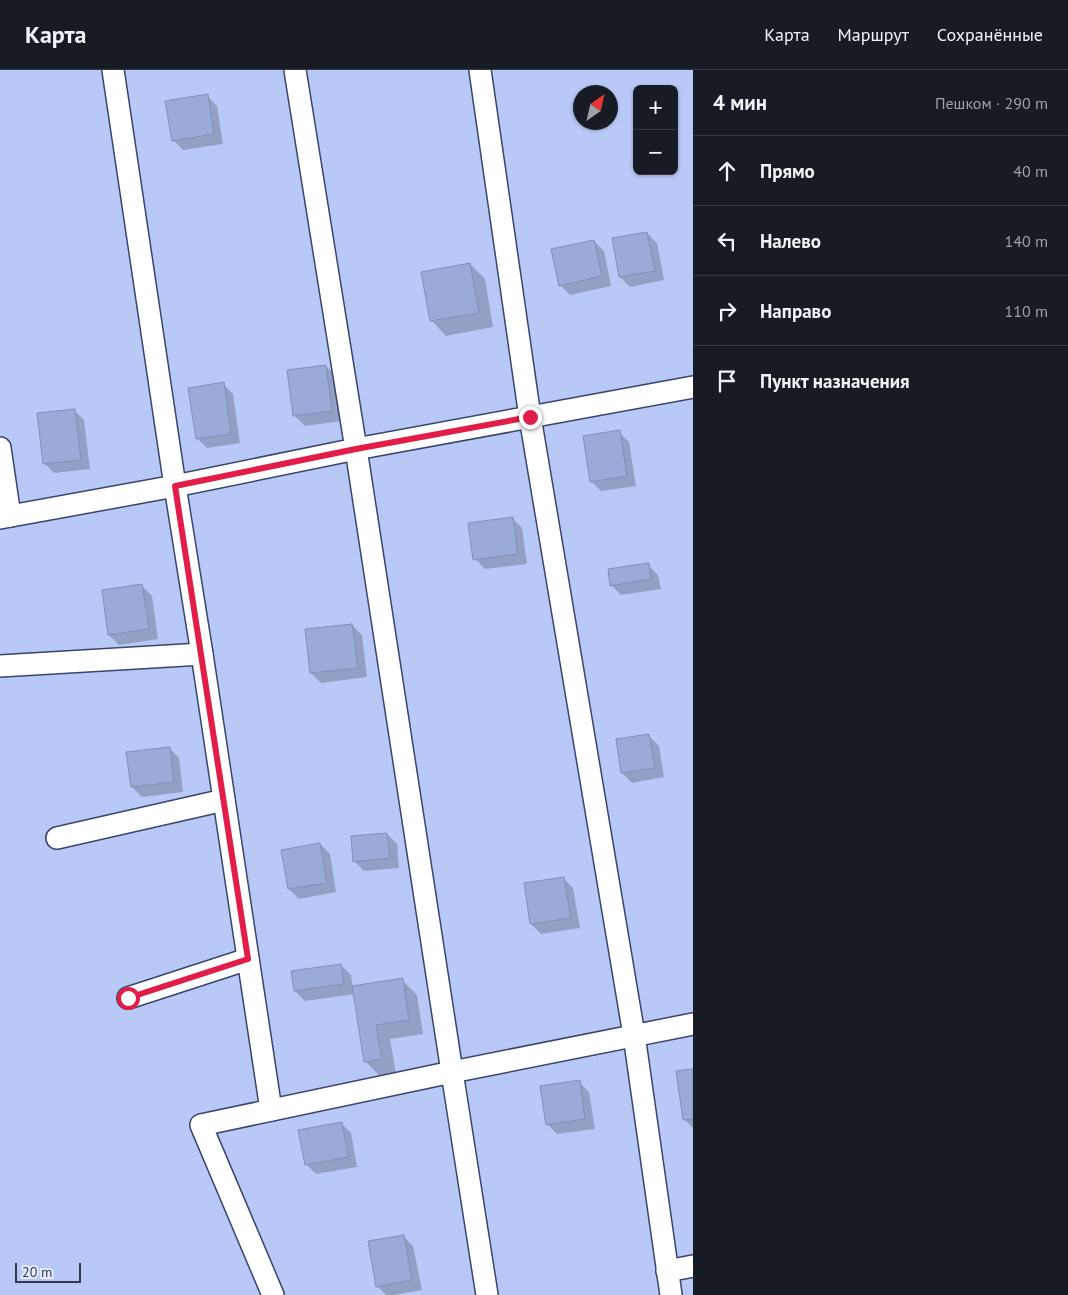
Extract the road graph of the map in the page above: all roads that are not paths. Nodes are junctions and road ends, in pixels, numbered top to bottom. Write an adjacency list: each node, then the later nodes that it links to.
1 (113, 70): 8 (street)
2 (295, 70): 7 (street)
3 (480, 70): 5 (street)
4 (693, 387): 5 (street)
5 (530, 417): 7 (street); 17 (street)
6 (0, 448): 9 (street)
7 (356, 449): 8 (street); 18 (street)
8 (175, 486): 9 (street); 10 (street)
9 (5, 517)
10 (202, 654): 11 (street); 12 (street)
11 (0, 666)
12 (224, 800): 13 (street); 14 (street)
13 (57, 838)
14 (248, 959): 15 (street); 19 (street)
15 (128, 998)
16 (693, 1024): 17 (street)
17 (634, 1036): 18 (street); 21 (street)
18 (452, 1072): 19 (street); 23 (street)
19 (271, 1110): 22 (street)
20 (693, 1266): 21 (street)
21 (667, 1271): 24 (street)
22 (273, 1295)
23 (487, 1295)
24 (671, 1295)

